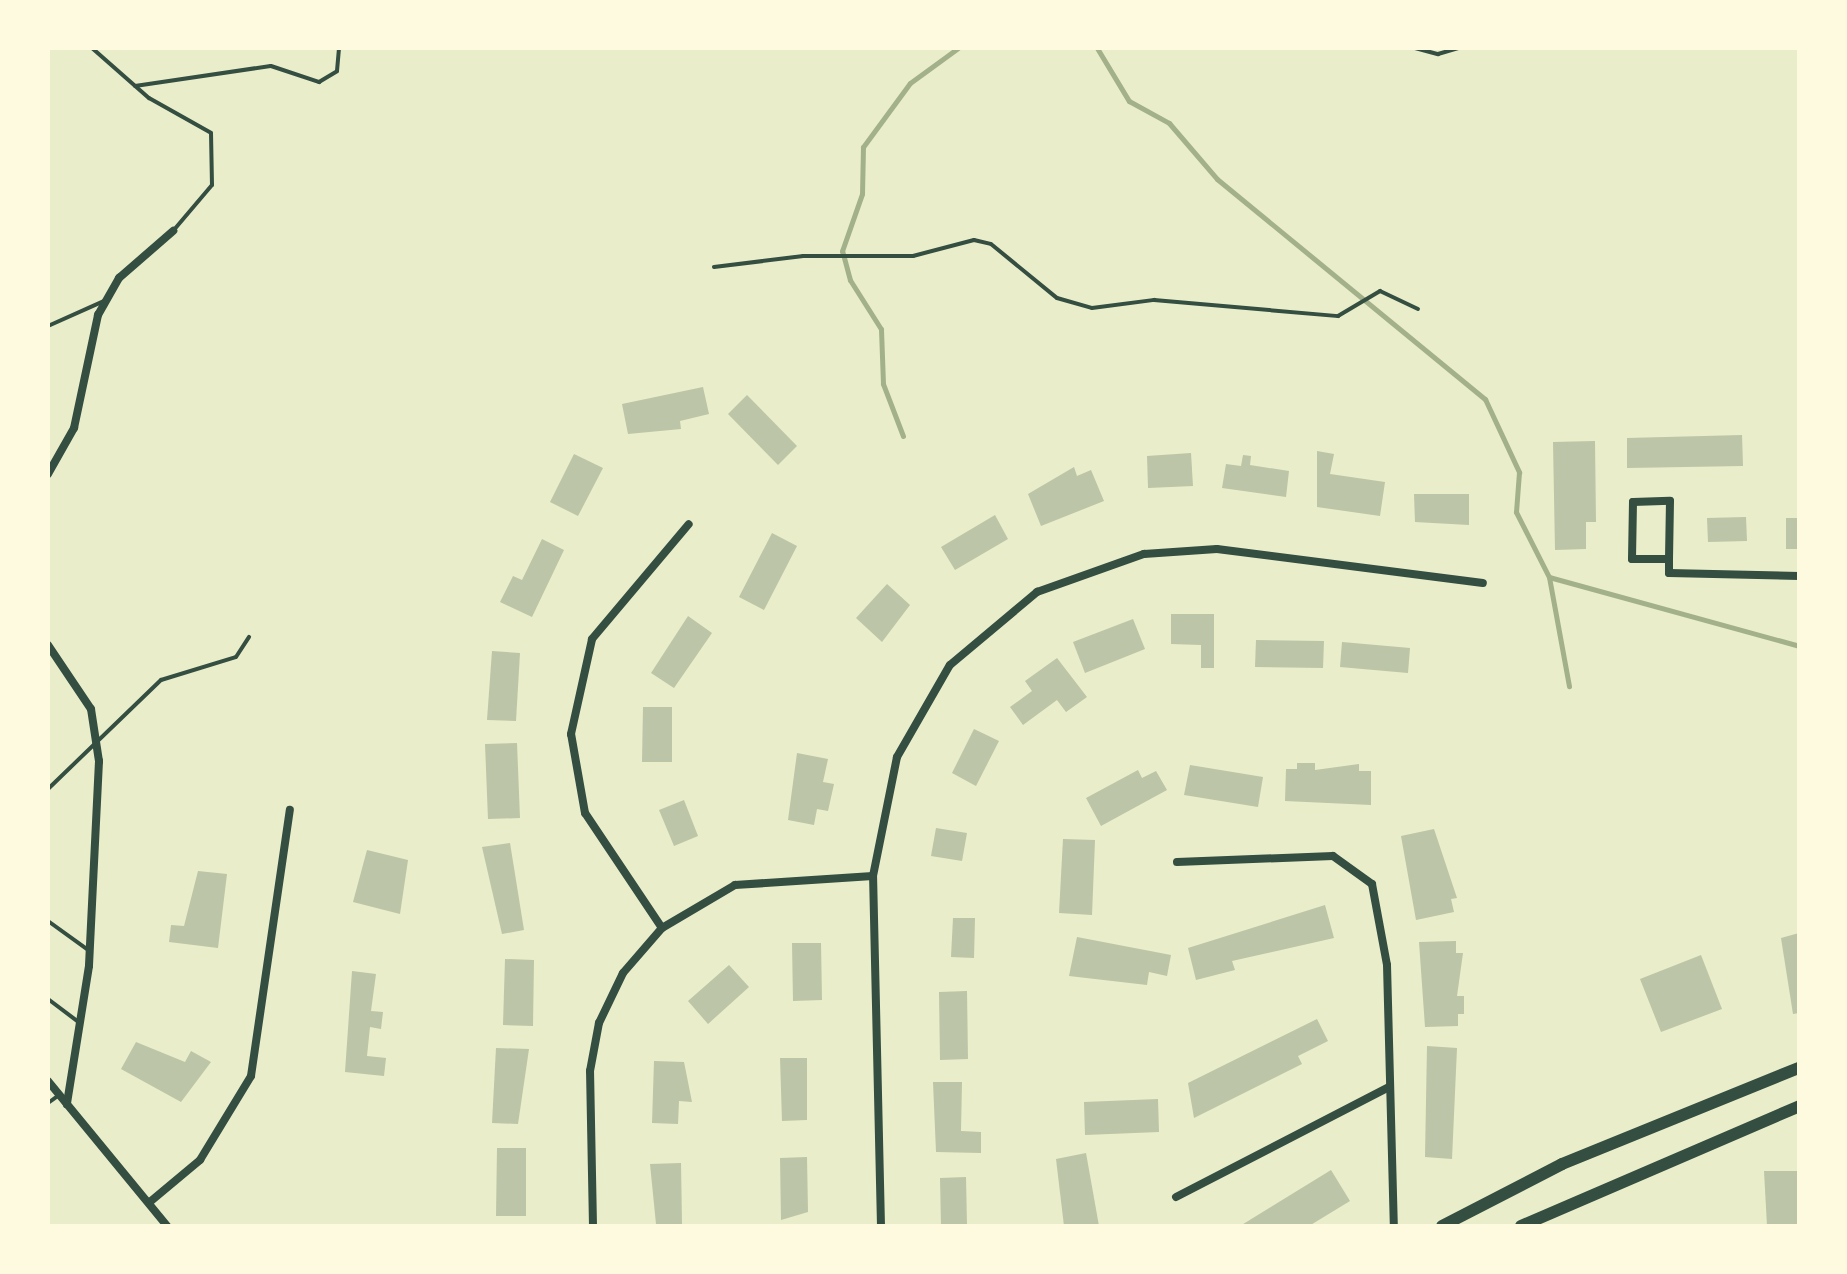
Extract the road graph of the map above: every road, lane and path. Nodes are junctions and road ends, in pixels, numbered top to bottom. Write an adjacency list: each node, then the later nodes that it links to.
1 (92, 48): 5 (lane)
2 (339, 48): 5 (lane)
3 (1415, 48): 4 (lane)
4 (1459, 48)
5 (135, 86): 6 (lane)
6 (173, 231): 8 (street)
7 (714, 267): 9 (lane)
8 (107, 300): 10 (lane); 11 (street)
9 (1418, 309)
10 (48, 326)
11 (48, 474)
12 (689, 524): 24 (street)
13 (1669, 559): 13 (street); 14 (street)
14 (1799, 576)
15 (1483, 583): 22 (street)
16 (249, 637): 18 (lane)
17 (48, 645): 18 (street)
18 (96, 743): 19 (lane); 25 (street)
19 (48, 789)
20 (290, 810): 36 (street)
21 (1177, 862): 30 (street)
22 (873, 876): 24 (street); 39 (street)
23 (48, 921): 25 (lane)
24 (662, 928): 38 (street)
25 (90, 950): 27 (street)
26 (48, 999): 27 (lane)
27 (80, 1023): 33 (street)
28 (1799, 1068): 41 (main road)
29 (48, 1081): 31 (street)
30 (1389, 1087): 35 (street); 40 (street)
31 (59, 1095): 32 (lane); 33 (street)
32 (48, 1103)
33 (67, 1104): 36 (street)
34 (1799, 1106): 42 (main road)
35 (1176, 1197)
36 (151, 1201): 37 (street)
37 (167, 1226)
38 (593, 1226)
39 (881, 1226)
40 (1394, 1226)
41 (1442, 1226)
42 (1521, 1226)

